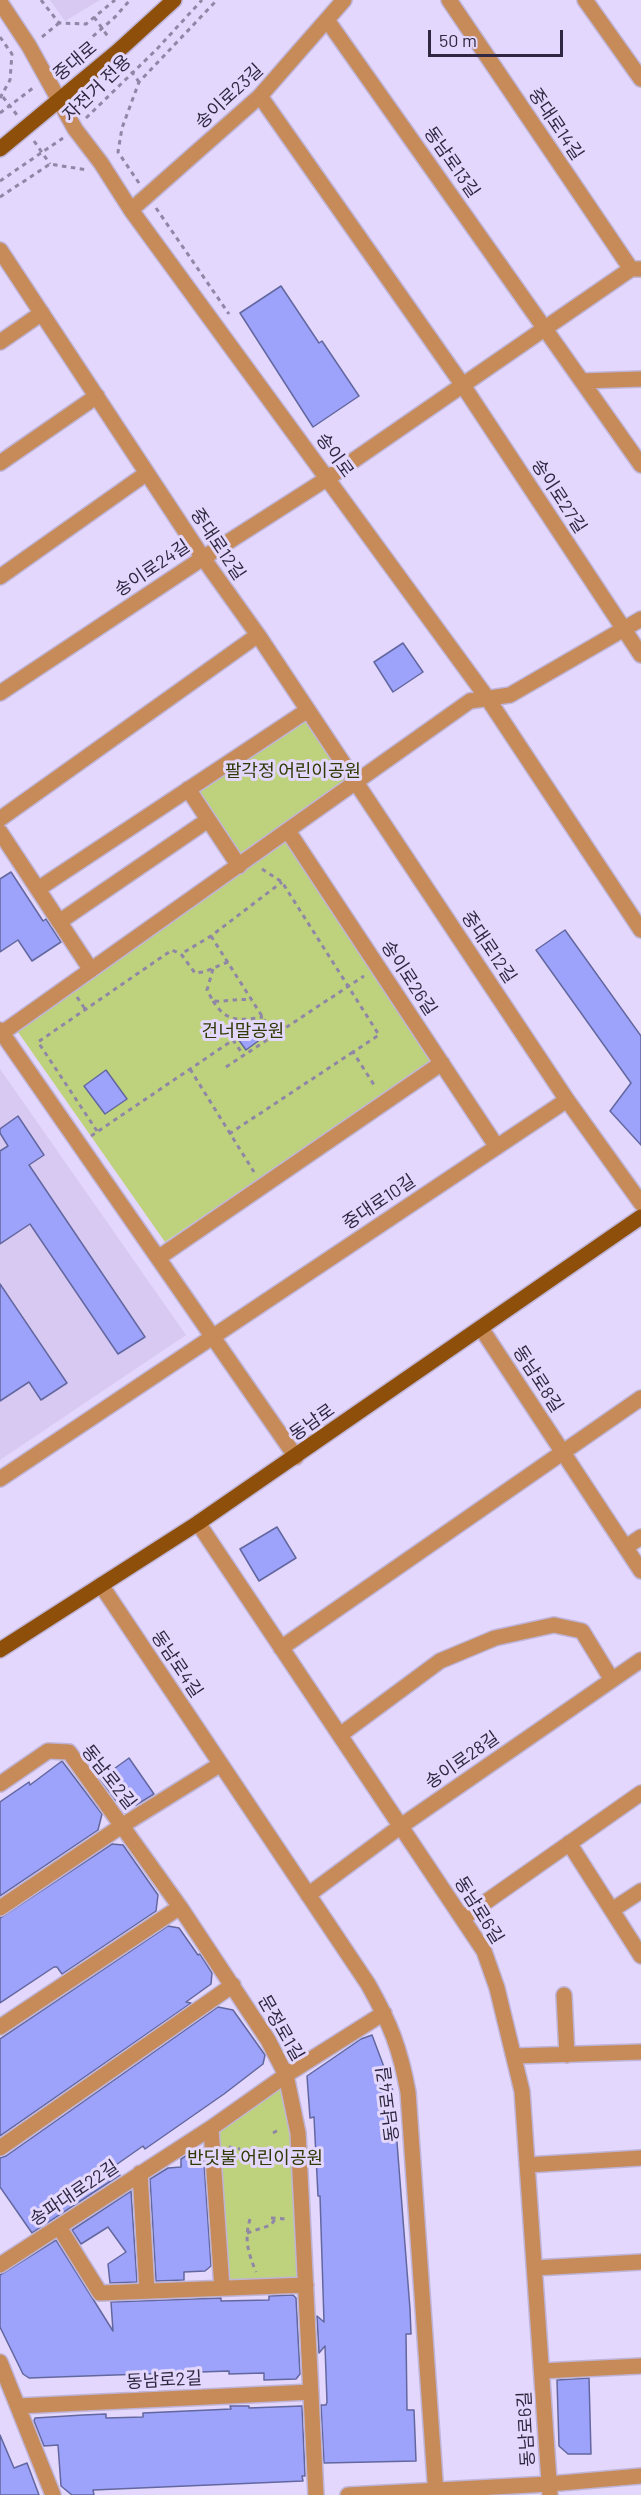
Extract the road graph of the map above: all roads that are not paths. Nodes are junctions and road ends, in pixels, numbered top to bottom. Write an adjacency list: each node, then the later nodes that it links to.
1 (174, 0): 9 (main road, 중대로)
2 (344, 0): 6 (street, 송이로23길)
3 (449, 0): 13 (street, 중대로14길)
4 (585, 0): 7 (street)
5 (0, 2): 9 (street, 송이로)
6 (327, 20): 8 (street, 송이로23길); 15 (street, 동남로13길)
7 (641, 79)
8 (260, 96): 11 (street, 송이로23길); 19 (street)
9 (59, 100): 10 (main road, 중대로); 11 (street, 송이로)
10 (0, 149)
11 (130, 210): 24 (street, 송이로)
12 (0, 250): 14 (street, 중대로12길)
13 (636, 269): 15 (street)
14 (42, 313): 16 (street); 20 (street, 중대로12길)
15 (545, 327): 18 (street); 19 (street)
16 (0, 342)
17 (641, 379): 18 (street)
18 (582, 381): 22 (street)
19 (462, 384): 24 (street); 28 (street, 송이로27길)
20 (97, 396): 21 (street); 23 (street, 중대로12길)
21 (0, 463)
22 (641, 465)
23 (147, 473): 25 (street, 중대로12길); 26 (street)
24 (328, 478): 25 (street, 송이로24길); 32 (street, 송이로)
25 (203, 558): 29 (street, 중대로12길); 31 (street, 송이로24길)
26 (0, 577)
27 (641, 620): 28 (street)
28 (624, 629): 30 (street, 송이로27길); 32 (street)
29 (258, 635): 33 (street, 중대로12길); 36 (street)
30 (641, 655)
31 (0, 693)
32 (488, 699): 34 (street); 43 (street, 송이로)
33 (308, 710): 34 (street, 중대로12길); 35 (street)
34 (356, 782): 38 (street); 47 (street, 중대로12길)
35 (188, 789): 37 (street); 41 (street)
36 (0, 819)
37 (208, 820): 40 (street); 42 (street)
38 (288, 831): 40 (street); 46 (street, 송이로26길)
39 (0, 832): 41 (street)
40 (244, 862): 44 (street)
41 (38, 889): 42 (street)
42 (59, 922): 44 (street)
43 (641, 930)
44 (92, 970): 45 (street)
45 (1, 1032): 51 (street)
46 (442, 1063): 48 (street, 송이로26길); 51 (street)
47 (567, 1100): 48 (street, 중대로10길); 49 (street, 중대로12길)
48 (497, 1147): 53 (street, 중대로10길)
49 (641, 1203)
50 (641, 1217): 52 (main road, 동남로)
51 (158, 1258): 53 (street)
52 (481, 1328): 55 (street, 동남로8길); 56 (main road, 동남로)
53 (213, 1337): 56 (street); 57 (street, 중대로10길)
54 (641, 1398): 55 (street)
55 (563, 1452): 60 (street, 동남로8길); 63 (street)
56 (296, 1457): 58 (main road, 동남로)
57 (0, 1479)
58 (198, 1523): 62 (main road, 동남로); 63 (street, 동남로6길)
59 (641, 1537): 60 (street)
60 (626, 1547): 61 (street, 동남로8길)
61 (641, 1570)
62 (101, 1585): 64 (main road, 동남로); 68 (street, 동남로4길)
63 (281, 1648): 67 (street, 동남로6길)
64 (0, 1650)
65 (641, 1660): 66 (street, 송이로28길)
66 (612, 1680): 67 (street); 72 (street, 송이로28길)
67 (340, 1735): 72 (street, 동남로6길)
68 (221, 1764): 71 (street); 75 (street, 동남로4길)
69 (0, 1784): 71 (street, 동남로2길)
70 (641, 1793): 73 (street)
71 (123, 1825): 76 (street, 문정로1길); 77 (street, 동남로2길)
72 (401, 1826): 75 (street, 송이로28길); 79 (street, 동남로6길)
73 (569, 1844): 78 (street); 79 (street)
74 (641, 1891): 78 (street)
75 (308, 1895): 83 (street, 동남로4길)
76 (180, 1907): 81 (street, 문정로1길); 84 (street)
77 (0, 1908)
78 (612, 1910): 80 (street)
79 (464, 1918): 87 (street, 동남로6길)
80 (641, 1956)
81 (233, 1985): 88 (street, 문정로1길); 90 (street)
82 (564, 1995): 86 (street)
83 (384, 2013): 88 (street, 송파대로22길); 108 (street, 동남로4길)
84 (0, 2027)
85 (641, 2052): 86 (street)
86 (567, 2055): 87 (street)
87 (514, 2056): 92 (street, 동남로6길)
88 (286, 2075): 89 (street, 송파대로22길); 98 (street, 문정로1길)
89 (211, 2128): 93 (street, 송파대로22길); 99 (street)
90 (0, 2148)
91 (641, 2158): 92 (street)
92 (527, 2165): 97 (street, 동남로6길)
93 (140, 2173): 94 (street, 송파대로22길); 100 (street, 송파대로22길)
94 (59, 2227): 96 (street, 송파대로22길); 100 (street)
95 (641, 2262): 97 (street)
96 (0, 2265)
97 (535, 2268): 103 (street, 동남로6길)
98 (306, 2285): 99 (street); 104 (street, 문정로1길)
99 (222, 2289): 100 (street)
100 (147, 2291)
101 (0, 2362): 105 (street)
102 (641, 2366): 103 (street, 동남로6길)
103 (542, 2371): 107 (street, 동남로6길)
104 (311, 2392): 105 (street, 동남로2길); 110 (street, 문정로1길)
105 (19, 2406): 109 (street)
106 (641, 2476): 107 (street, 동남로6길)
107 (549, 2490): 108 (street)
108 (435, 2493): 111 (street)
109 (53, 2495)
110 (316, 2495)
111 (348, 2495)

